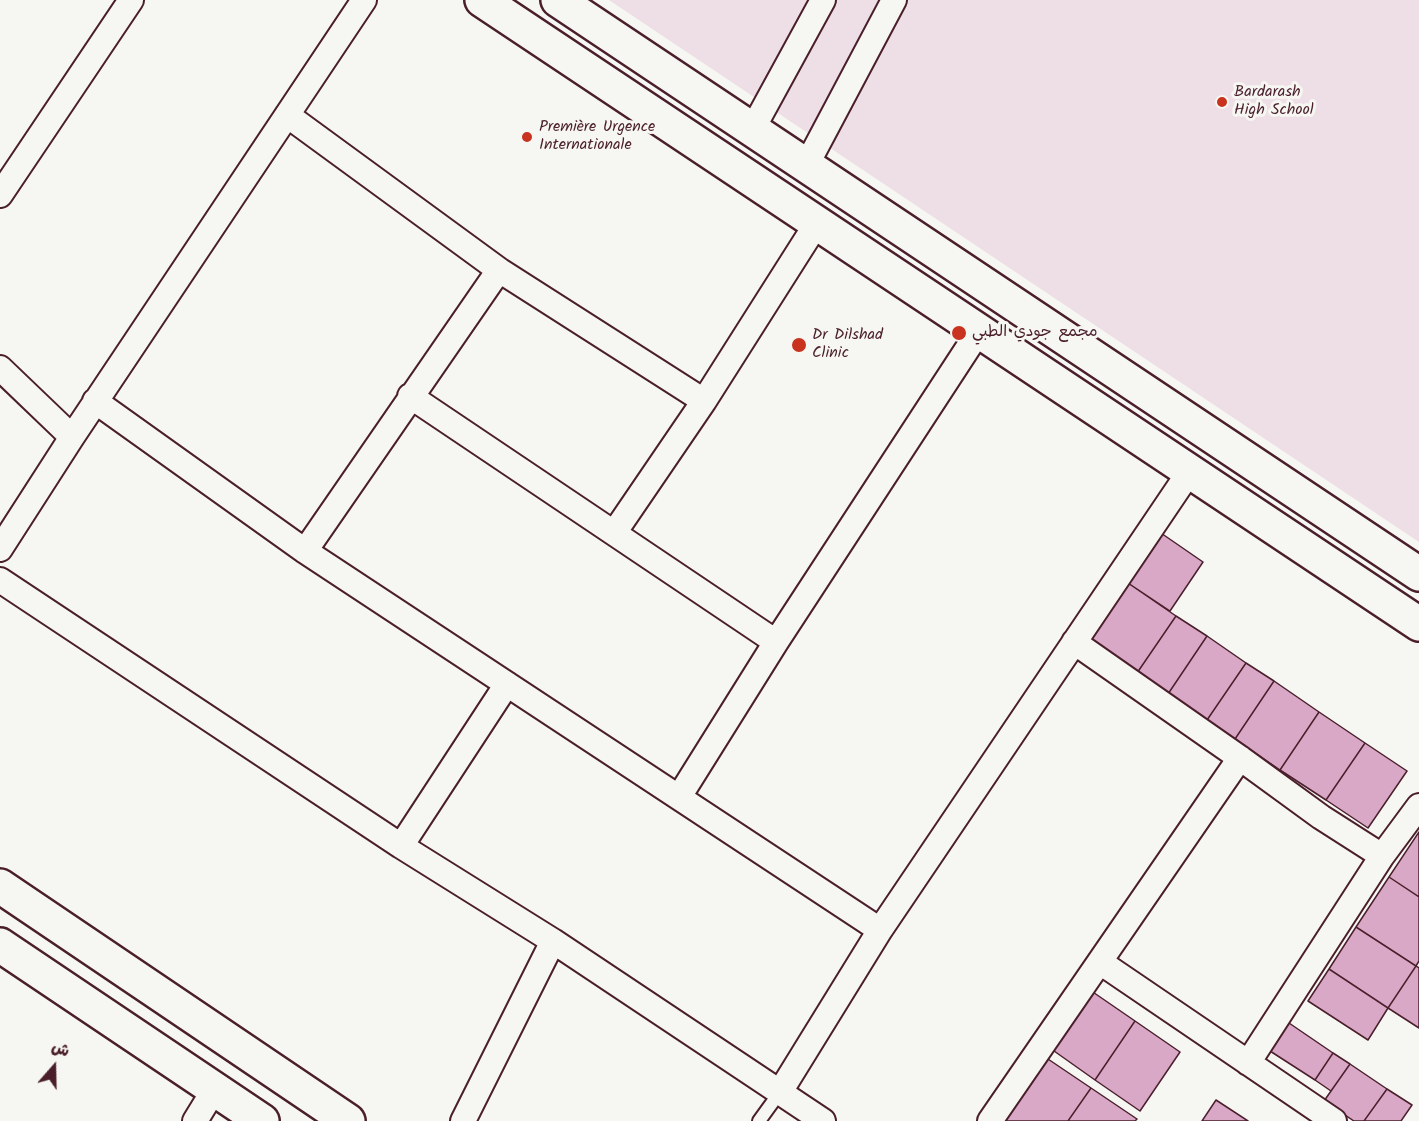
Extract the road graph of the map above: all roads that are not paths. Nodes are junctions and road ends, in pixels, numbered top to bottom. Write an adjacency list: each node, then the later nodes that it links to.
1 (130, 0): 10 (street)
2 (364, 0): 7 (street)
3 (482, 0): 11 (main road)
4 (558, 0): 8 (main road)
5 (823, 0): 8 (street)
6 (894, 0): 9 (street)
7 (287, 115): 12 (street); 18 (street)
8 (752, 130): 9 (main road)
9 (806, 165): 14 (main road)
10 (0, 195)
11 (817, 223): 13 (main road); 19 (street)
12 (499, 270): 17 (street); 19 (street)
13 (980, 331): 16 (main road); 28 (street)
14 (1072, 343): 16 (main road); 25 (main road)
15 (0, 368): 20 (street)
16 (1050, 378): 21 (main road)
17 (410, 396): 22 (street); 24 (street)
18 (95, 401): 20 (street); 24 (street)
19 (704, 402): 22 (street)
20 (72, 436): 23 (street)
21 (1190, 471): 27 (main road); 29 (street)
22 (614, 533): 28 (street)
23 (0, 549)
24 (305, 551): 30 (street)
25 (1419, 574)
26 (0, 580): 34 (street)
27 (1419, 624)
28 (776, 642): 32 (street)
29 (1074, 642): 31 (street); 37 (street)
30 (507, 684): 32 (street); 34 (street)
31 (1240, 758): 35 (street); 40 (street)
32 (679, 797): 37 (street)
33 (1419, 806): 35 (street)
34 (401, 846): 38 (street)
35 (1382, 856): 41 (street)
36 (0, 886): 46 (main road)
37 (880, 930): 43 (street)
38 (553, 941): 43 (street); 47 (street)
39 (0, 945): 42 (main road)
40 (1100, 962): 41 (street); 50 (street)
41 (1248, 1063): 51 (street)
42 (214, 1090): 44 (street); 45 (main road)
43 (780, 1092): 48 (lane); 49 (street)
44 (195, 1121)
45 (262, 1121)
46 (348, 1121)
47 (463, 1121)
48 (759, 1121)
49 (824, 1121)
50 (990, 1121)
51 (1334, 1121)

